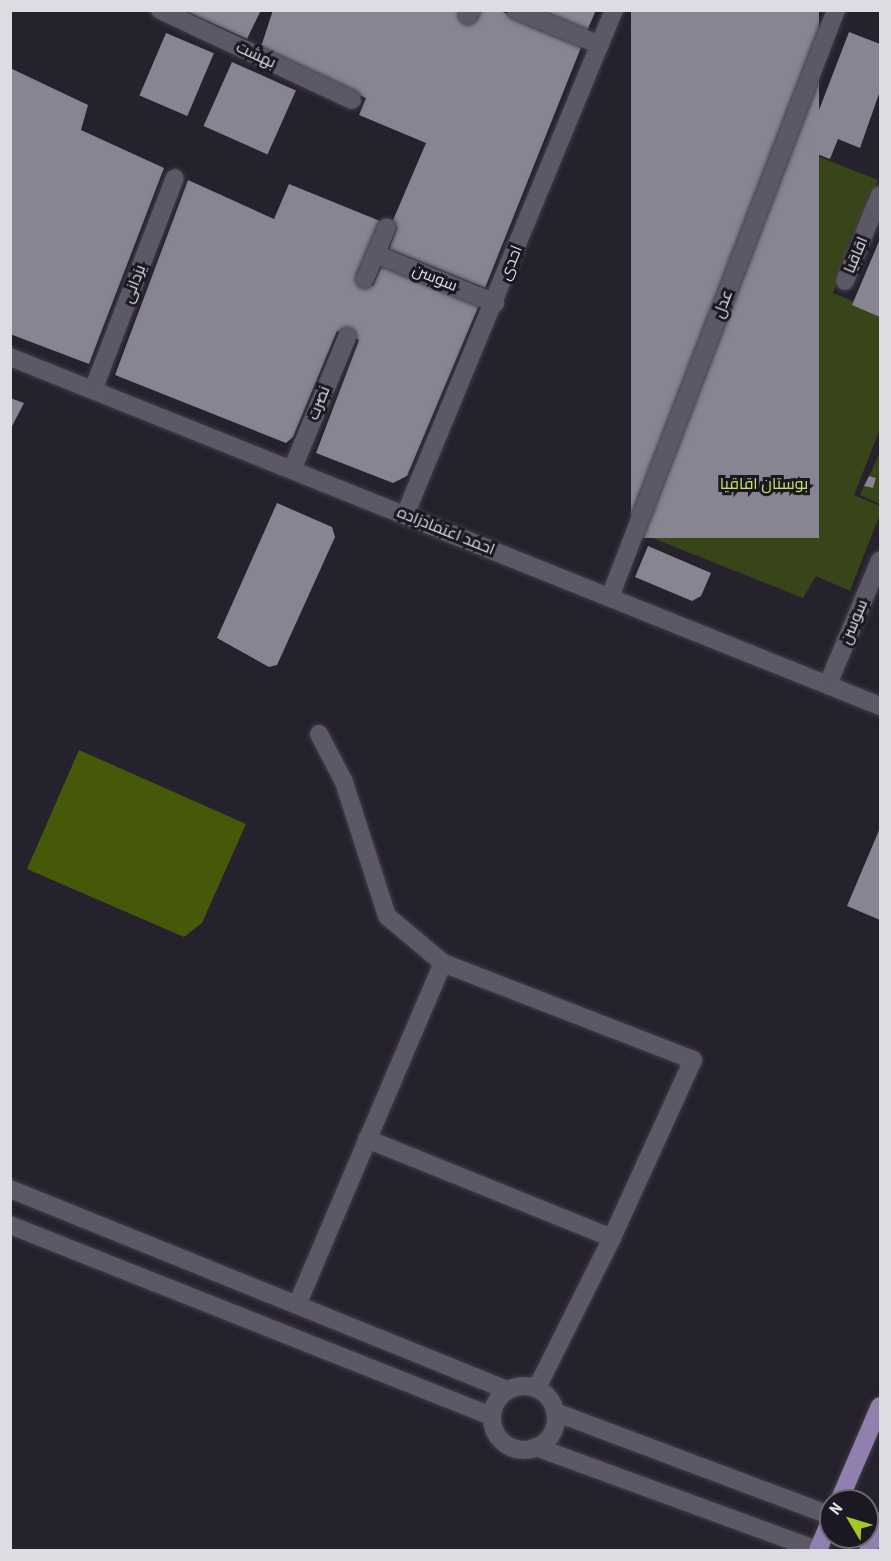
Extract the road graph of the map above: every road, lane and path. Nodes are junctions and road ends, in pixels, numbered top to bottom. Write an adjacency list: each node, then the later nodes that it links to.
1 (160, 10): 6 (street, بهشت)
2 (516, 10): 5 (street)
3 (614, 10): 5 (street, احدی)
4 (836, 10): 20 (street, عدل)
5 (600, 45): 13 (street, احدی)
6 (352, 100)
7 (175, 178): 16 (street, یزدانی)
8 (880, 195): 12 (street, اقاقیا)
9 (387, 227): 10 (street)
10 (376, 254): 11 (street); 13 (street, سوسن)
11 (365, 279)
12 (844, 281)
13 (495, 303): 18 (street, احدی)
14 (346, 337): 17 (street, نصرت)
15 (10, 357): 16 (street, احمد اعتمادزاده)
16 (93, 390): 17 (street, احمد اعتمادزاده)
17 (292, 470): 18 (street, احمد اعتمادزاده)
18 (405, 515): 20 (street, احمد اعتمادزاده)
19 (880, 560): 21 (street, سوسن)
20 (610, 597): 21 (street, احمد اعتمادزاده)
21 (828, 684): 22 (street, احمد اعتمادزاده)
22 (880, 706)
23 (319, 734): 24 (street)
24 (443, 963): 25 (street); 28 (street)
25 (367, 1139): 28 (street); 29 (street)
26 (10, 1189): 29 (street)
27 (10, 1225): 34 (street)
28 (612, 1238): 30 (street)
29 (297, 1305): 31 (street)
30 (537, 1388): 31 (street); 33 (street)
31 (507, 1390): 34 (street)
32 (880, 1406): 36 (main road)
33 (555, 1412): 35 (street); 37 (street)
34 (491, 1416): 35 (street)
35 (536, 1447): 39 (street)
36 (844, 1489)
37 (819, 1512)
38 (880, 1521): 40 (main road)
39 (818, 1550)
40 (867, 1551)

